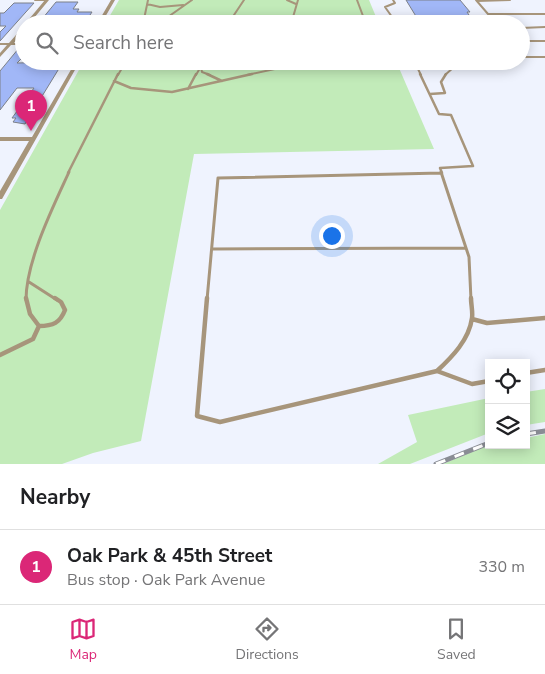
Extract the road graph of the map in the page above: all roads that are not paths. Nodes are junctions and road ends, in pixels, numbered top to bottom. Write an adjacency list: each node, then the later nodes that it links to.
1 (35, 0): 2 (lane)
2 (47, 0): 17 (street)
3 (113, 0): 18 (street)
4 (148, 0): 13 (lane)
5 (192, 0): 14 (lane)
6 (244, 0): 21 (lane)
7 (287, 0): 15 (lane)
8 (298, 0): 15 (lane)
9 (357, 0): 23 (lane)
10 (393, 0): 24 (lane)
11 (476, 0): 12 (lane); 16 (lane)
12 (510, 0)
13 (147, 4): 14 (lane); 19 (lane)
14 (186, 4): 20 (lane)
15 (296, 4): 22 (lane)
16 (545, 14)
17 (34, 15)
18 (105, 15)
19 (145, 15)
20 (171, 15)
21 (234, 15)
22 (293, 15)
23 (363, 15)
24 (391, 15)
25 (545, 27): 26 (lane)
26 (530, 28)
27 (15, 38): 31 (street)
28 (530, 41): 29 (lane)
29 (545, 41)
30 (0, 44): 31 (street)
31 (10, 44): 32 (street); 33 (street)
32 (15, 44)
33 (0, 56)
34 (530, 57): 35 (lane)
35 (545, 57)
36 (73, 70): 48 (street)
37 (121, 70): 43 (lane)
38 (199, 70): 45 (lane)
39 (202, 70): 44 (lane)
40 (268, 70): 44 (lane)
41 (418, 70): 46 (lane)
42 (450, 70): 46 (lane)
43 (114, 81): 45 (lane); 53 (lane)
44 (223, 81): 45 (lane)
45 (188, 89)
46 (429, 94): 49 (lane)
47 (0, 139): 48 (street)
48 (34, 139): 50 (street)
49 (441, 173): 51 (lane); 52 (lane)
50 (0, 197)
51 (466, 248): 52 (lane); 55 (lane)
52 (212, 249): 59 (lane)
53 (29, 282): 56 (lane); 56 (lane)
54 (545, 318): 55 (lane)
55 (472, 319): 59 (lane)
56 (39, 326): 57 (lane)
57 (0, 355)
58 (545, 370): 60 (lane)
59 (437, 371): 61 (lane)
60 (530, 372)
61 (485, 381)

